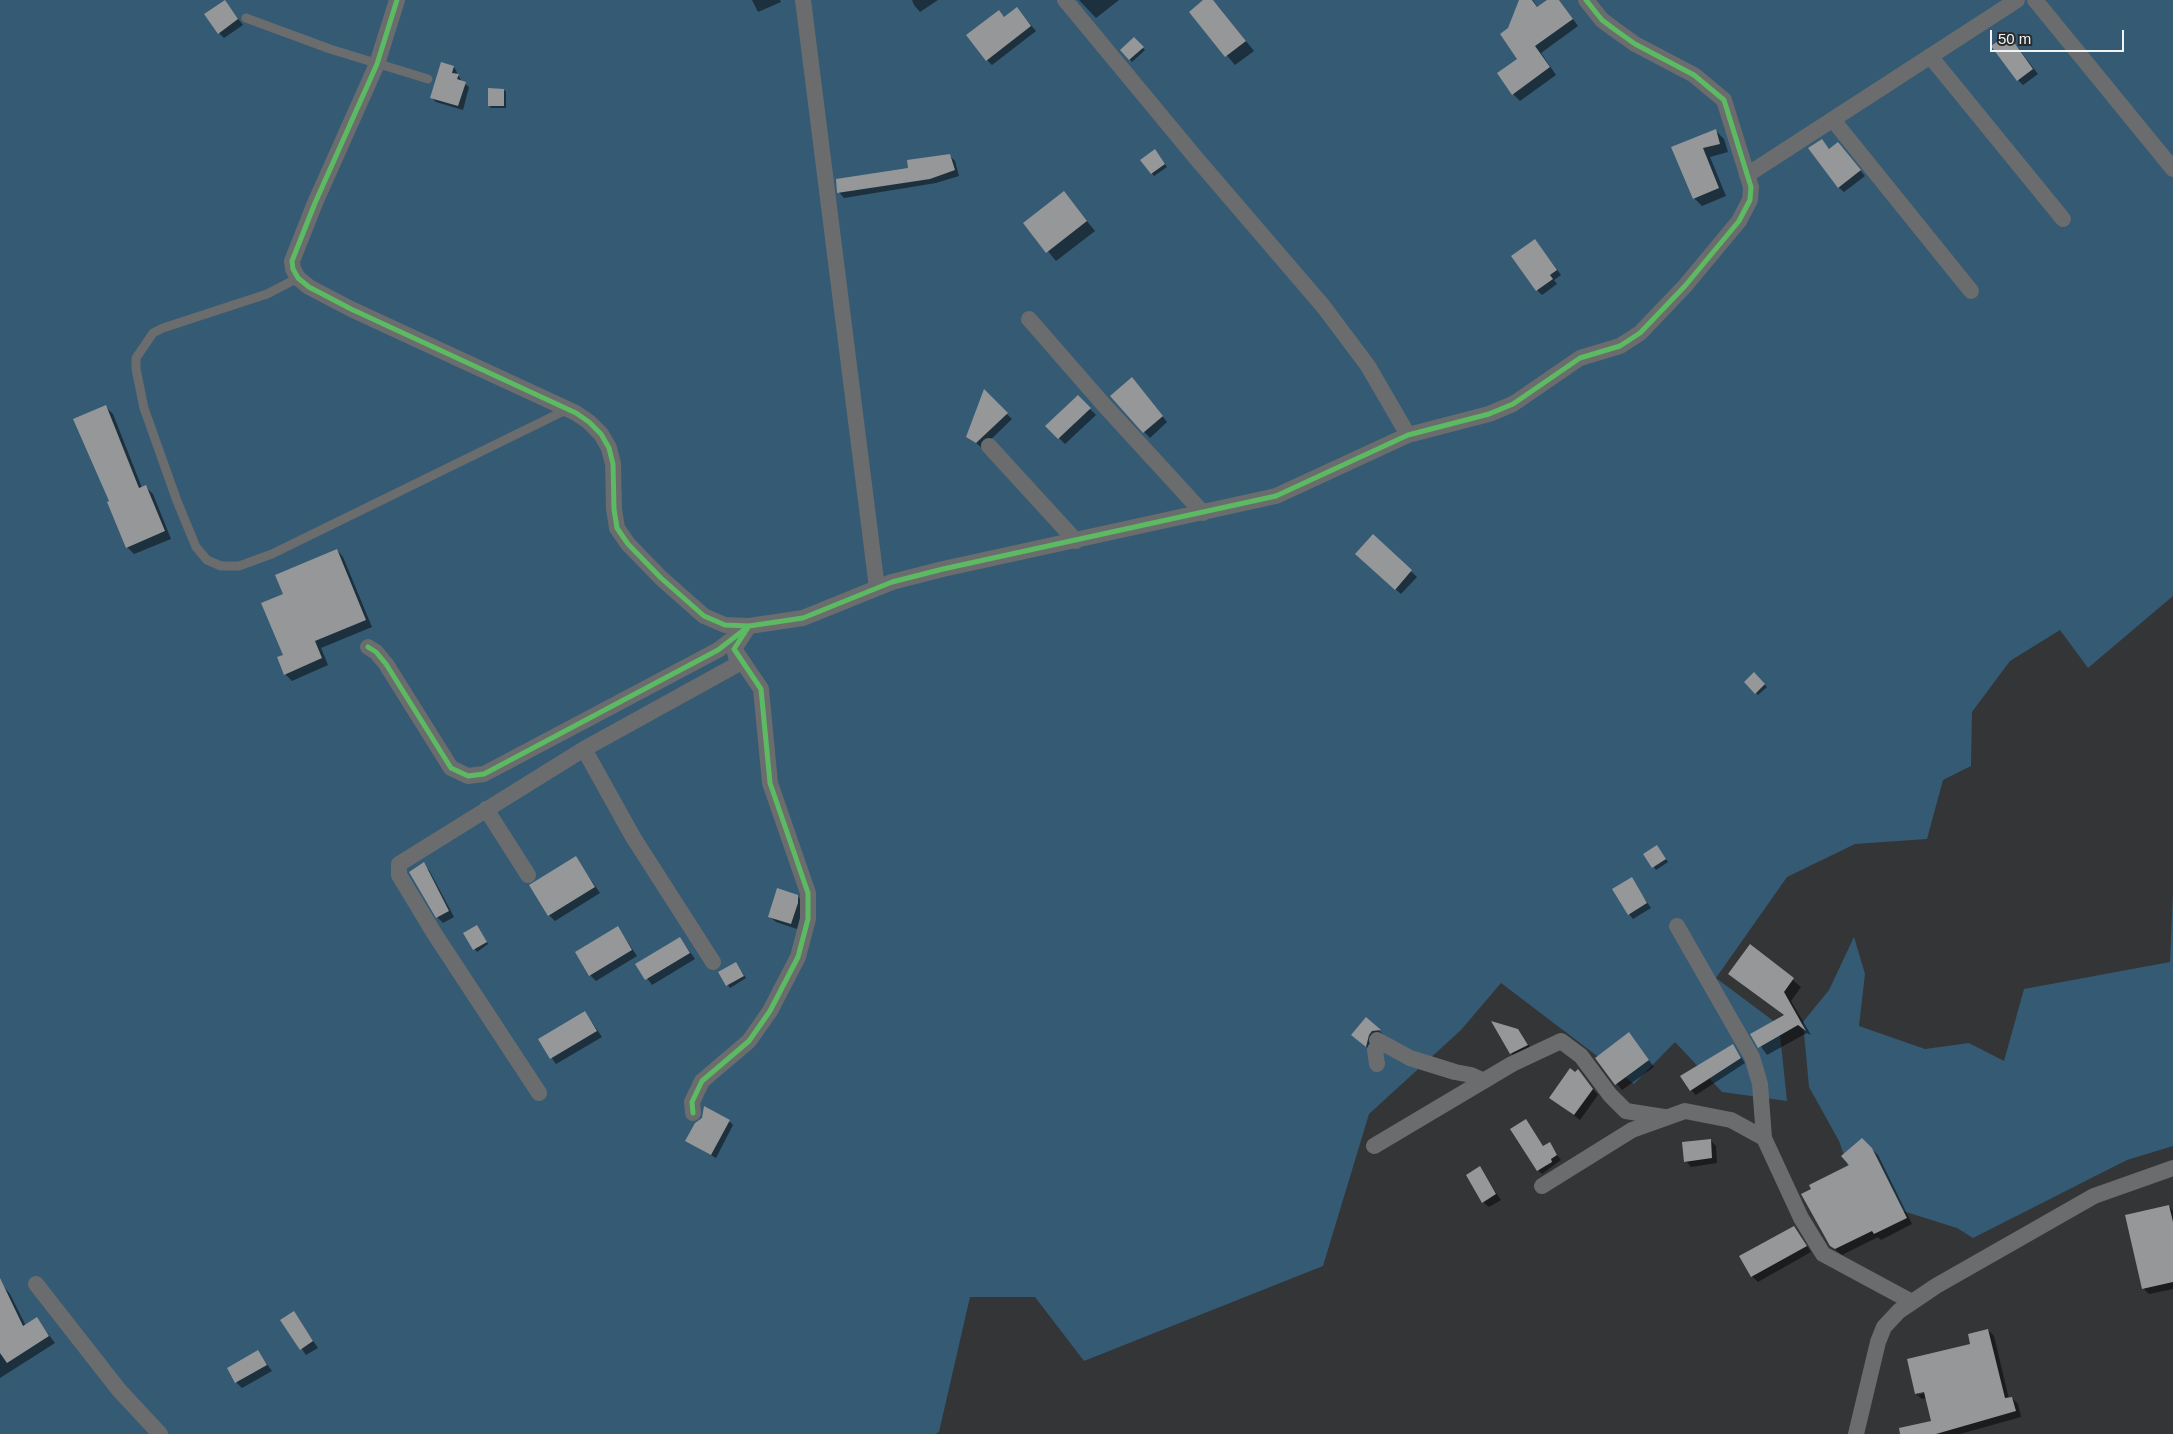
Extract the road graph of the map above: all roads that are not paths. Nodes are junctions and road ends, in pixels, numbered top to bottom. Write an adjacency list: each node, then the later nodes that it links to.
1 (397, 0): 9 (street)
2 (803, 0): 23 (street)
3 (1065, 0): 19 (street)
4 (1586, 0): 13 (street)
5 (2016, 0): 8 (street)
6 (2035, 0): 12 (street)
7 (246, 18): 9 (lane)
8 (1930, 56): 11 (street); 14 (street)
9 (378, 64): 10 (lane); 15 (street)
10 (428, 79)
11 (1832, 120): 13 (street); 16 (street)
12 (2173, 169)
13 (1747, 175): 19 (street)
14 (2063, 219)
15 (298, 278): 18 (street); 18 (lane)
16 (1971, 292)
17 (1029, 319): 21 (street)
18 (568, 409): 24 (street)
19 (1408, 435): 21 (street)
20 (988, 446): 22 (street)
21 (1204, 513): 22 (street)
22 (1076, 541): 23 (street)
23 (877, 588): 24 (street)
24 (749, 626): 25 (street); 26 (street)
25 (368, 647)
26 (734, 649): 27 (street); 35 (street)
27 (584, 749): 28 (street); 31 (street)
28 (486, 809): 29 (street); 34 (street)
29 (528, 875)
30 (1677, 926): 37 (street)
31 (713, 962)
32 (1377, 1064): 33 (street)
33 (1484, 1081): 36 (street); 38 (street)
34 (539, 1093)
35 (693, 1113)
36 (1664, 1117): 37 (street); 40 (street)
37 (1764, 1138): 42 (street)
38 (1374, 1146)
39 (2173, 1168): 42 (street)
40 (1542, 1186)
41 (36, 1284): 43 (street)
42 (1912, 1302): 44 (street)
43 (160, 1434)
44 (1856, 1434)

